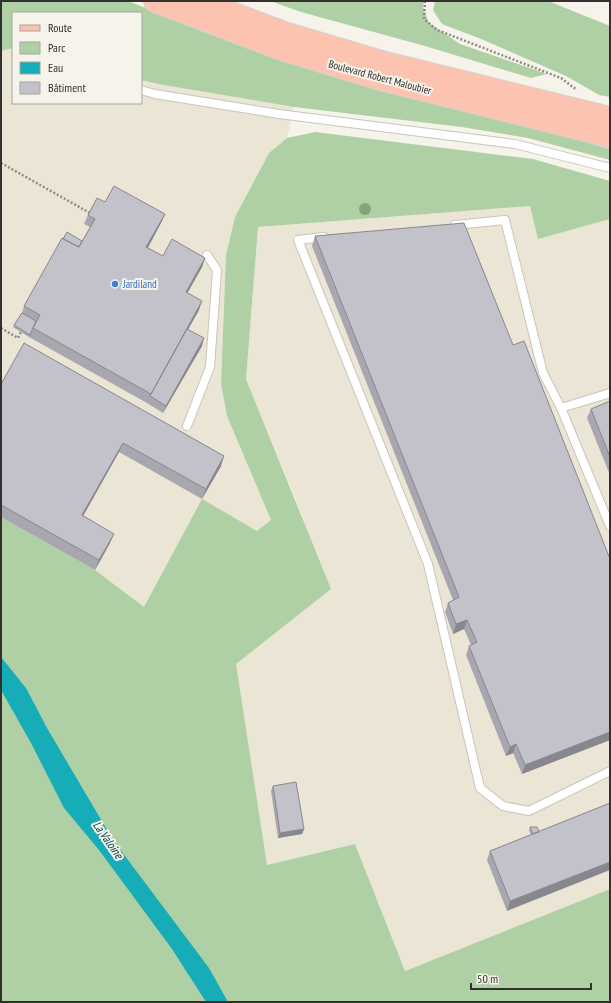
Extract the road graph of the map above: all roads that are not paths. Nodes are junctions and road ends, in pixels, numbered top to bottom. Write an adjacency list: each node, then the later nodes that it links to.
1 (155, 1): 5 (main road, Boulevard Robert Maloubier)
2 (200, 1): 4 (main road, Boulevard Robert Maloubier)
3 (142, 90): 6 (lane)
4 (610, 118)
5 (610, 136)
6 (610, 168)
7 (449, 225): 11 (lane)
8 (330, 236): 14 (lane)
9 (207, 255): 12 (lane)
10 (610, 393): 11 (lane)
11 (561, 408): 13 (lane)
12 (187, 426)
13 (610, 526)
14 (610, 771)

